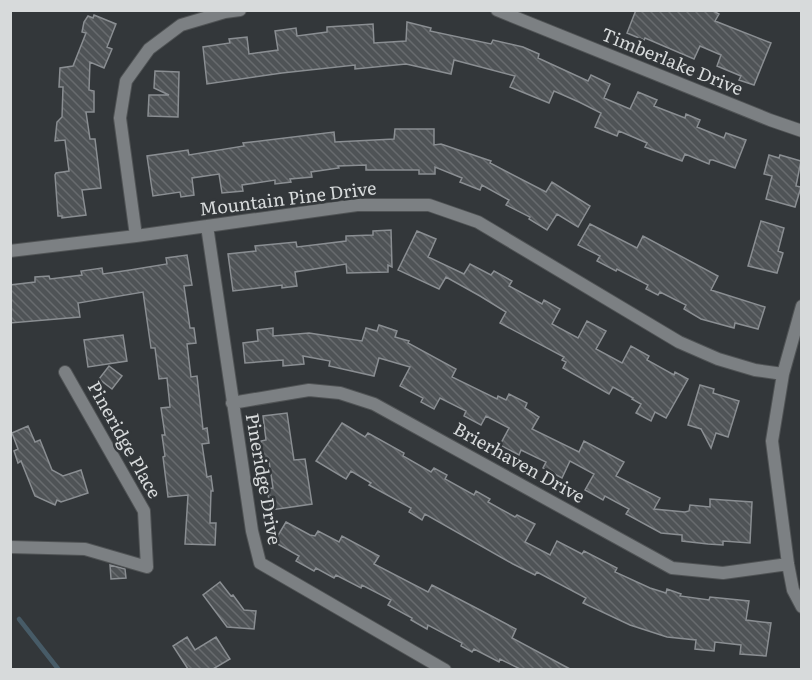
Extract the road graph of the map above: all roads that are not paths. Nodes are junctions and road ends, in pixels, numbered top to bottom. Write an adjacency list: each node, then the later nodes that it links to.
1 (240, 10): 5 (street)
2 (497, 10): 3 (street, Timberlake Drive)
3 (801, 131)
4 (207, 226): 5 (street, Mountain Pine Drive); 9 (street, Mountain Pine Drive); 10 (street, Pineridge Drive)
5 (136, 236): 6 (street, Mountain Pine Drive)
6 (10, 251)
7 (801, 306): 9 (street)
8 (65, 372): 11 (street, Pineridge Place)
9 (783, 374): 12 (street)
10 (232, 403): 12 (street, Brierhaven Drive); 14 (street, Pineridge Drive)
11 (10, 547)
12 (788, 564): 13 (street)
13 (801, 607)
14 (445, 669)

